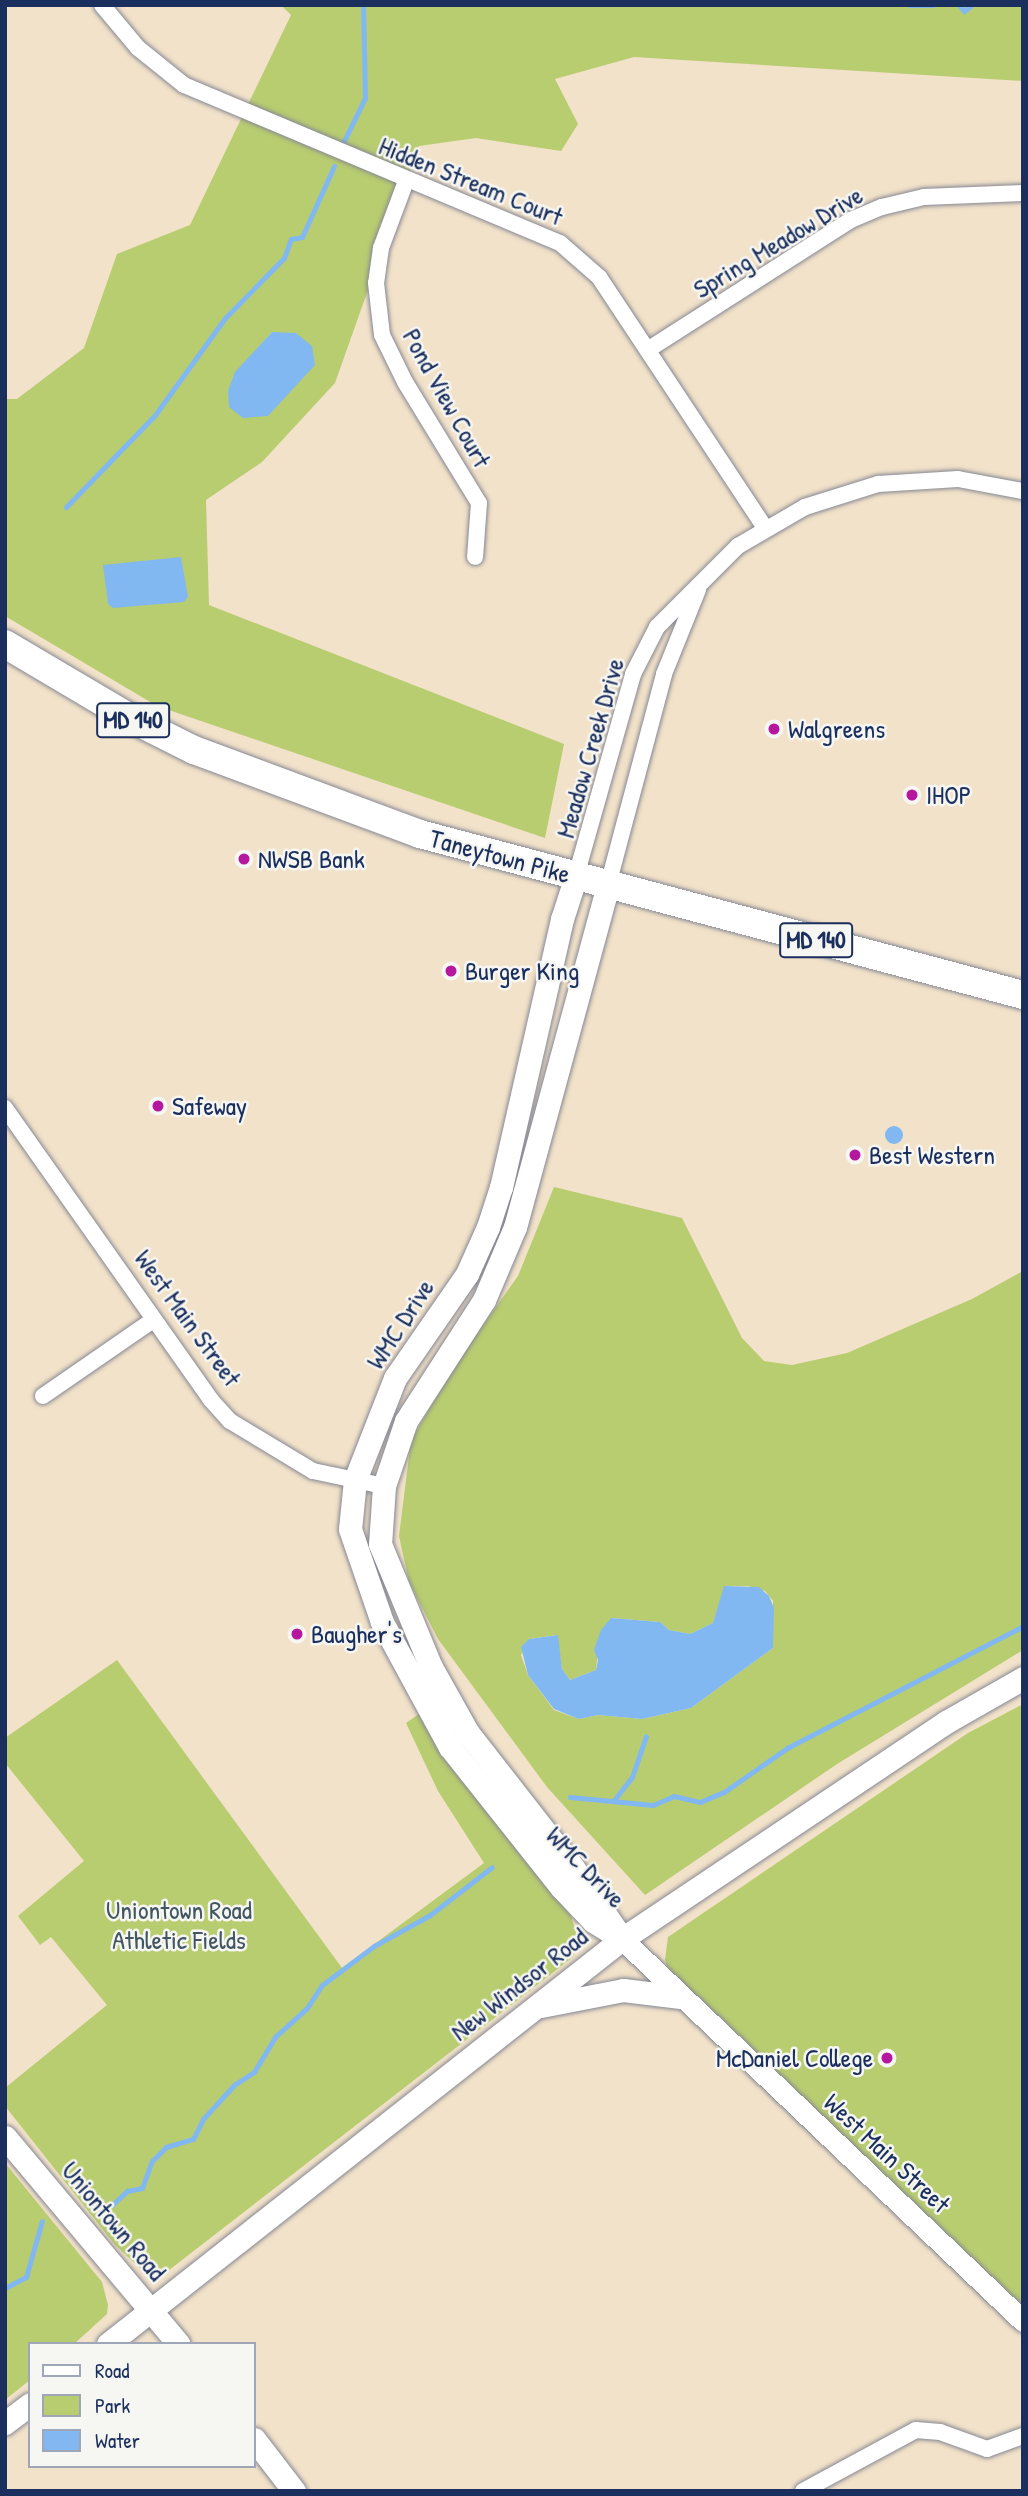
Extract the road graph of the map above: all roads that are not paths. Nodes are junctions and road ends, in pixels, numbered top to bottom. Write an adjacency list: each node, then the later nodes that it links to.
1 (102, 5): 2 (street, Hidden Stream Court)
2 (406, 181): 4 (street, Hidden Stream Court); 7 (street, Pond View Court)
3 (1023, 193): 4 (street, Spring Meadow Drive)
4 (649, 349): 6 (street, Hidden Stream Court)
5 (1023, 491): 6 (street, Meadow Creek Drive)
6 (765, 528): 8 (street, Meadow Creek Drive)
7 (475, 557)
8 (709, 572): 10 (street, Meadow Creek Drive); 11 (street, Meadow Creek Drive)
9 (5, 644): 10 (highway, Taneytown Pike / MD 140)
10 (576, 876): 11 (highway, Taneytown Pike / MD 140); 16 (main road, WMC Drive)
11 (608, 885): 12 (highway, Taneytown Pike / MD 140); 17 (main road, WMC Drive)
12 (1023, 995)
13 (5, 1108): 14 (street, West Main Street)
14 (153, 1320): 15 (street); 16 (street, West Main Street)
15 (43, 1396)
16 (355, 1480): 17 (street, West Main Street); 19 (main road, WMC Drive)
17 (384, 1486): 19 (main road, WMC Drive)
18 (1023, 1678): 19 (main road, New Windsor Road)
19 (622, 1939): 20 (street, West Main Street); 21 (main road, New Windsor Road)
20 (681, 1997): 21 (main road); 24 (street, West Main Street)
21 (535, 2007): 23 (main road, New Windsor Road)
22 (5, 2137): 23 (main road, Uniontown Road)
23 (152, 2310): 25 (main road, New Windsor Road); 26 (main road, Uniontown Road)
24 (1023, 2321)
25 (111, 2342)
26 (177, 2342)
27 (28, 2406): 28 (main road)
28 (5, 2423)
29 (1023, 2437): 32 (street)
30 (256, 2442): 31 (main road)
31 (294, 2491)
32 (803, 2491)

